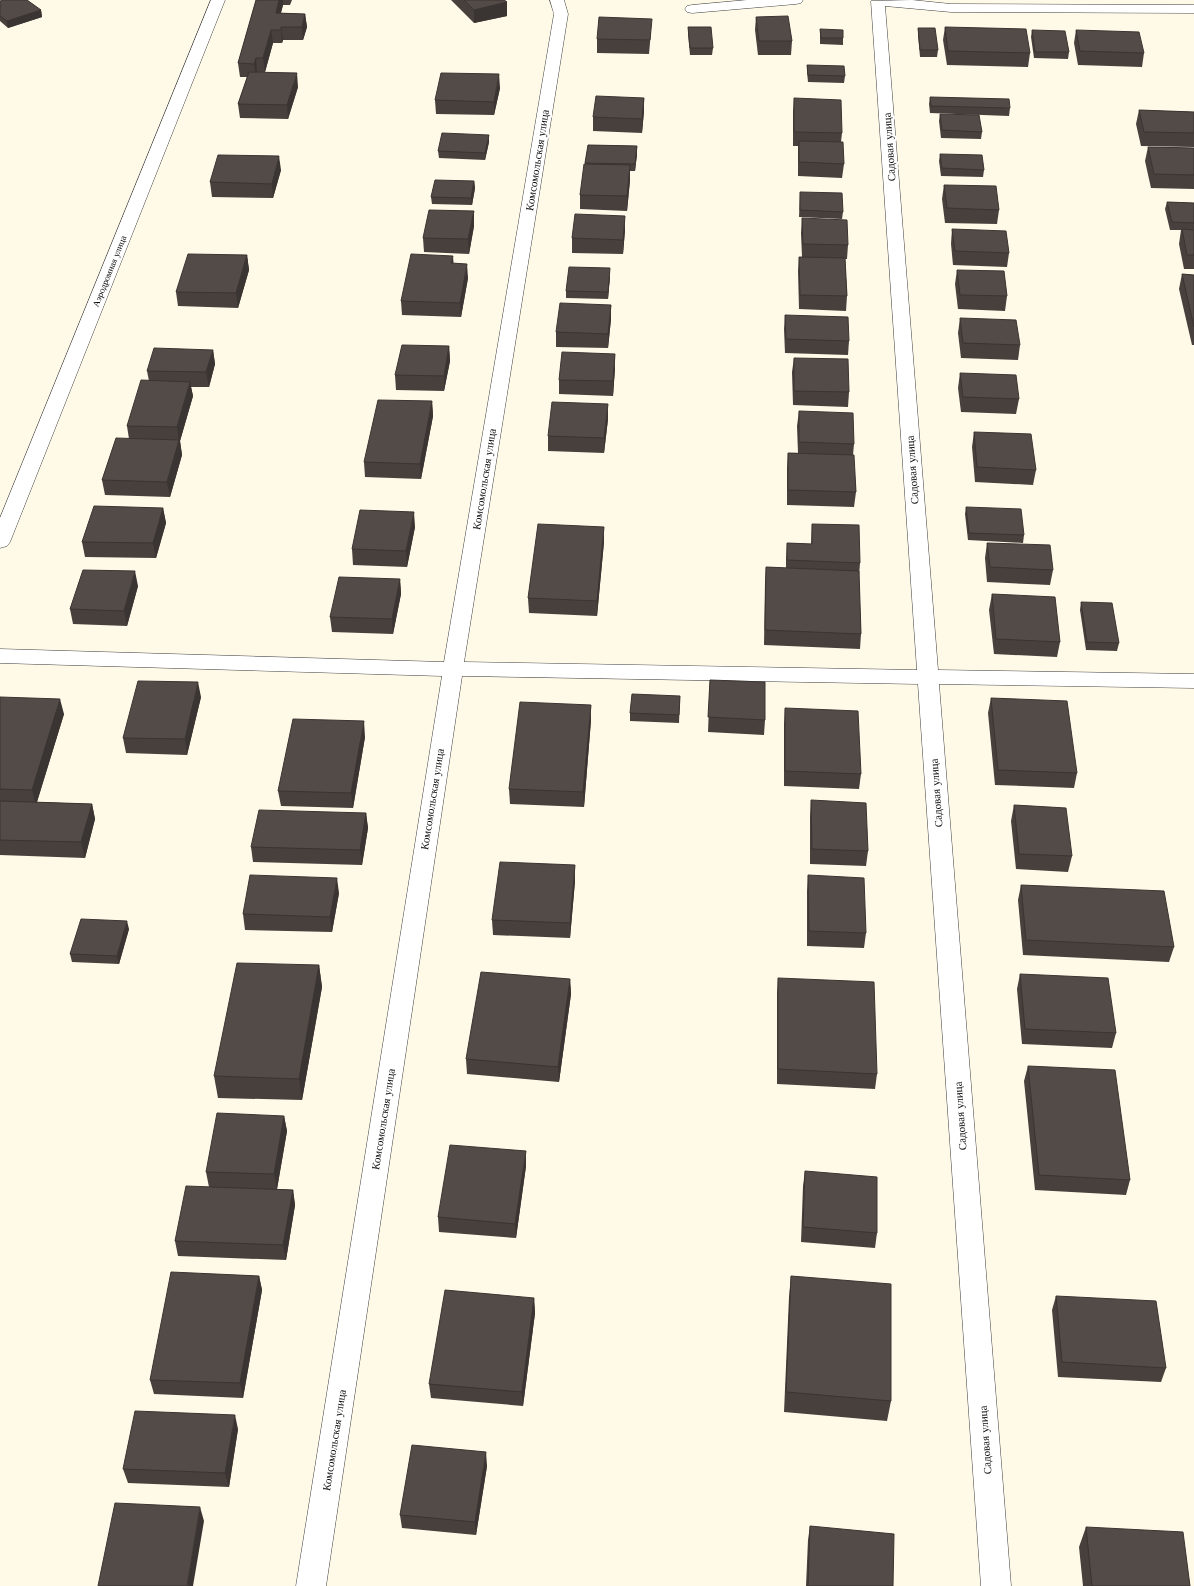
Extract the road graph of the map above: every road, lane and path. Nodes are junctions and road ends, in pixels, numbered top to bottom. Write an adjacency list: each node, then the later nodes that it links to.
1 (218, 0): 7 (street, Аэродромная улица)
2 (796, 0): 6 (street)
3 (878, 0): 5 (street); 10 (street, Садовая улица)
4 (559, 7): 9 (street, Комсомольская улица)
5 (1194, 8)
6 (692, 9)
7 (0, 542)
8 (0, 656): 9 (street)
9 (453, 669): 10 (street); 12 (street, Комсомольская улица)
10 (927, 676): 11 (street); 13 (street, Садовая улица)
11 (1194, 681)
12 (311, 1586)
13 (996, 1586)

